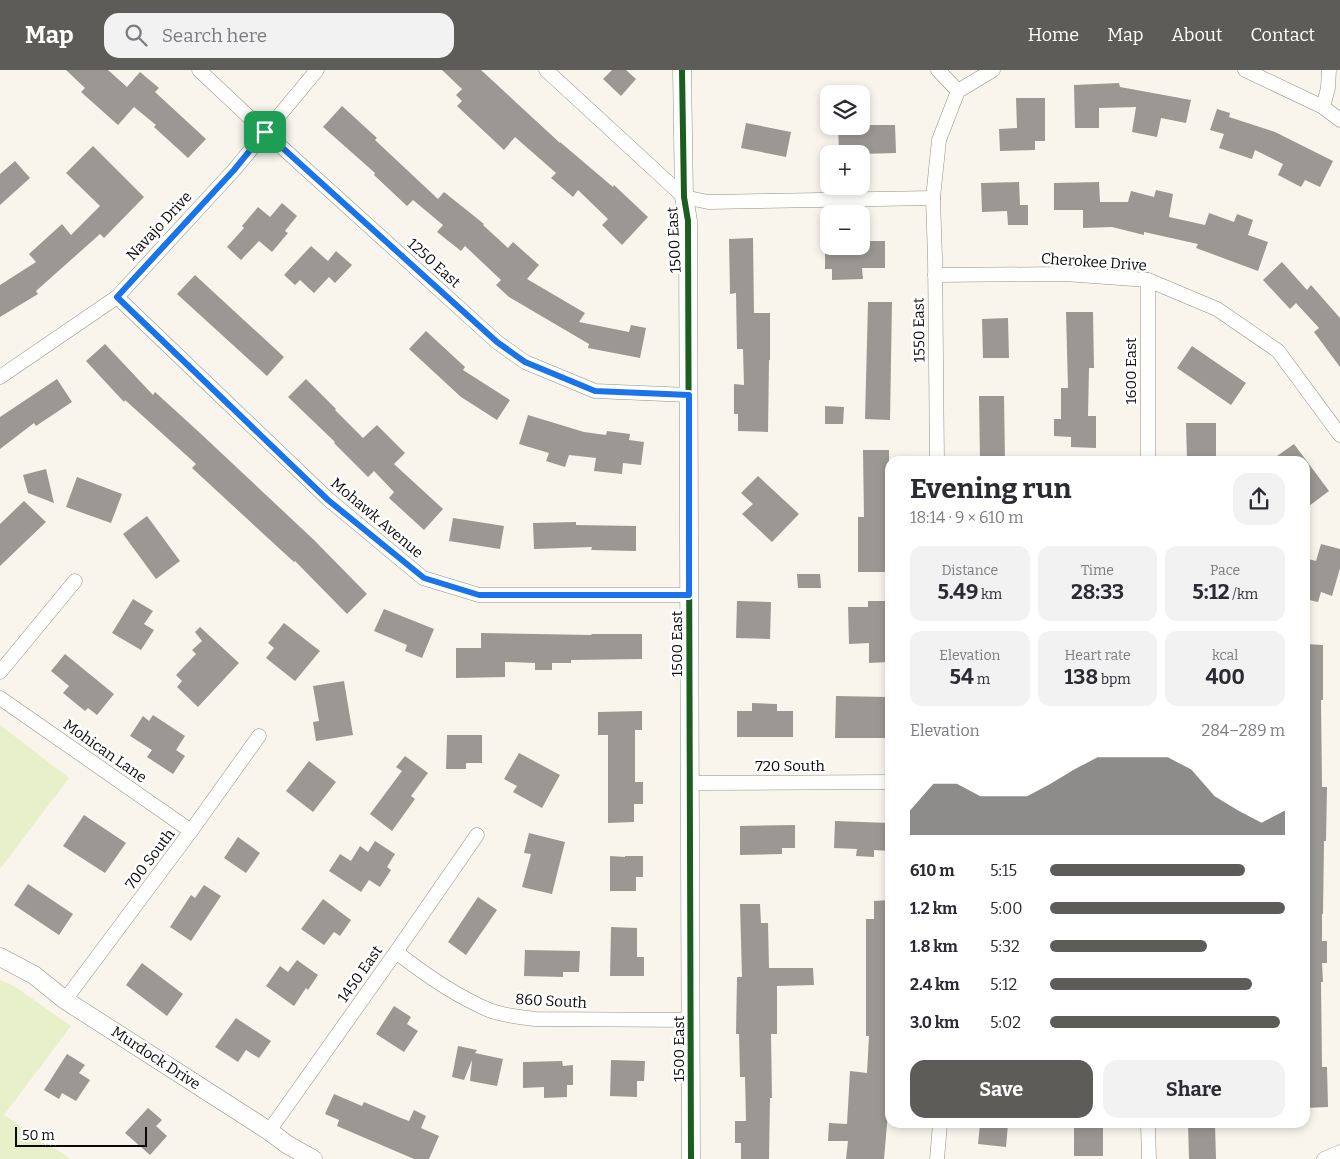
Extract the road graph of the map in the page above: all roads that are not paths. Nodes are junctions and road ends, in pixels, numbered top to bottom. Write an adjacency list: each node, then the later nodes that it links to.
1 (199, 70): 12 (street, 1250 East)
2 (317, 70): 12 (street, Navajo Drive)
3 (546, 70): 13 (street)
4 (682, 70): 13 (street, 1500 East)
5 (938, 70): 9 (street)
6 (993, 70): 9 (street)
7 (1245, 70): 10 (street)
8 (1329, 70): 10 (street)
9 (958, 91): 14 (street, 1550 East)
10 (1323, 108): 11 (street)
11 (1340, 120)
12 (265, 132): 17 (street, Navajo Drive); 19 (street, 1250 East)
13 (684, 197): 14 (street); 19 (street, 1500 East)
14 (933, 198): 15 (street, 1550 East)
15 (935, 275): 16 (street, Cherokee Drive); 21 (street, 1550 East)
16 (1148, 280): 20 (street, Cherokee Drive); 22 (street, 1600 East)
17 (117, 297): 18 (street, Navajo Drive); 24 (street, Mohawk Avenue)
18 (0, 377)
19 (689, 395): 24 (street, 1500 East)
20 (1340, 434)
21 (937, 456)
22 (1148, 456)
23 (74, 581): 25 (street)
24 (689, 595): 29 (street, 1500 East)
25 (0, 672)
26 (0, 698): 30 (street, Mohican Lane)
27 (259, 736): 30 (street, 700 South)
28 (885, 782): 29 (street, 720 South)
29 (690, 783): 35 (street, 1500 East)
30 (191, 831): 34 (street, 700 South)
31 (477, 835): 32 (street, 1450 East)
32 (396, 952): 35 (street, 860 South); 38 (street, 1450 East)
33 (0, 957): 34 (street, Murdock Drive)
34 (65, 1000): 38 (street, Murdock Drive)
35 (691, 1020): 41 (street, 1500 East)
36 (940, 1128): 42 (street)
37 (1148, 1128): 43 (street)
38 (269, 1131): 40 (street, Murdock Drive)
39 (1340, 1152): 44 (street)
40 (313, 1159)
41 (691, 1159)
42 (937, 1159)
43 (1149, 1159)
44 (1324, 1159)

